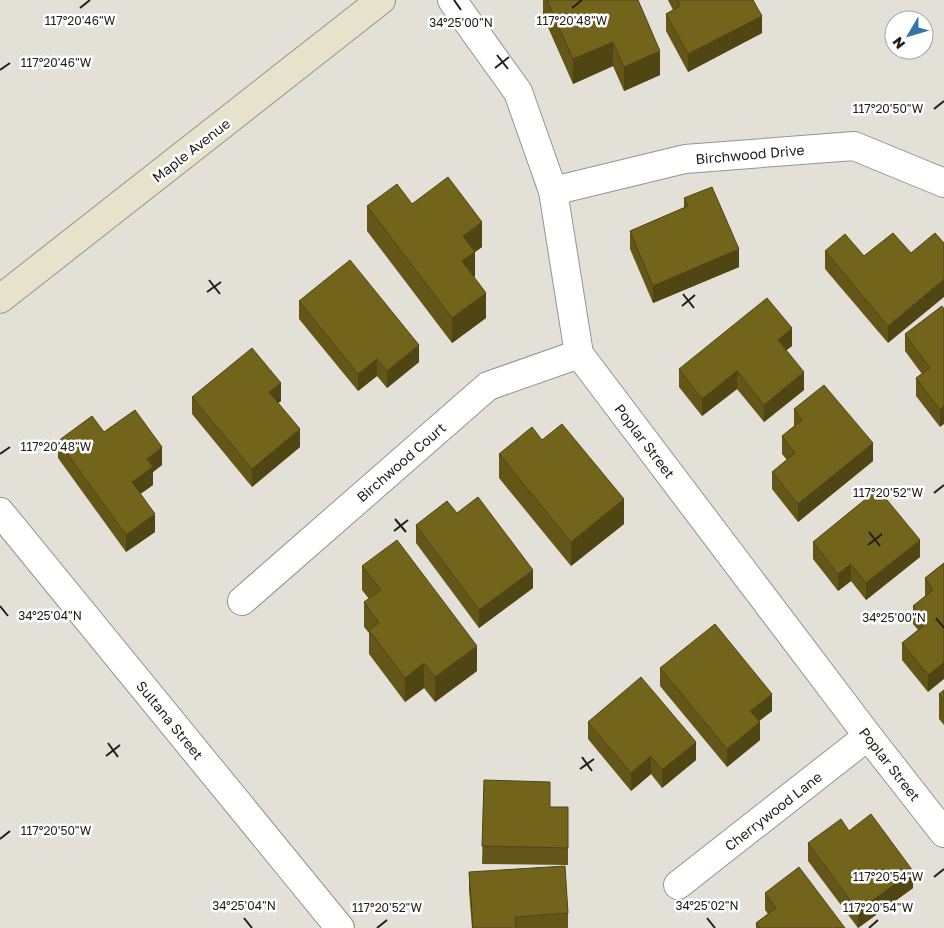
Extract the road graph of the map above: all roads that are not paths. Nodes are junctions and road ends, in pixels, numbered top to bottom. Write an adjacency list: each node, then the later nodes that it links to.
1 (381, 0): 5 (street, Maple Avenue)
2 (452, 0): 4 (street, Poplar Street)
3 (944, 183): 4 (street, Birchwood Drive)
4 (553, 192): 6 (street, Poplar Street)
5 (0, 300)
6 (579, 354): 8 (street, Birchwood Court); 9 (street, Poplar Street)
7 (0, 512): 12 (street, Sultana Street)
8 (242, 601)
9 (868, 736): 10 (street, Poplar Street); 11 (street, Cherrywood Lane)
10 (944, 833)
11 (678, 885)
12 (340, 928)

